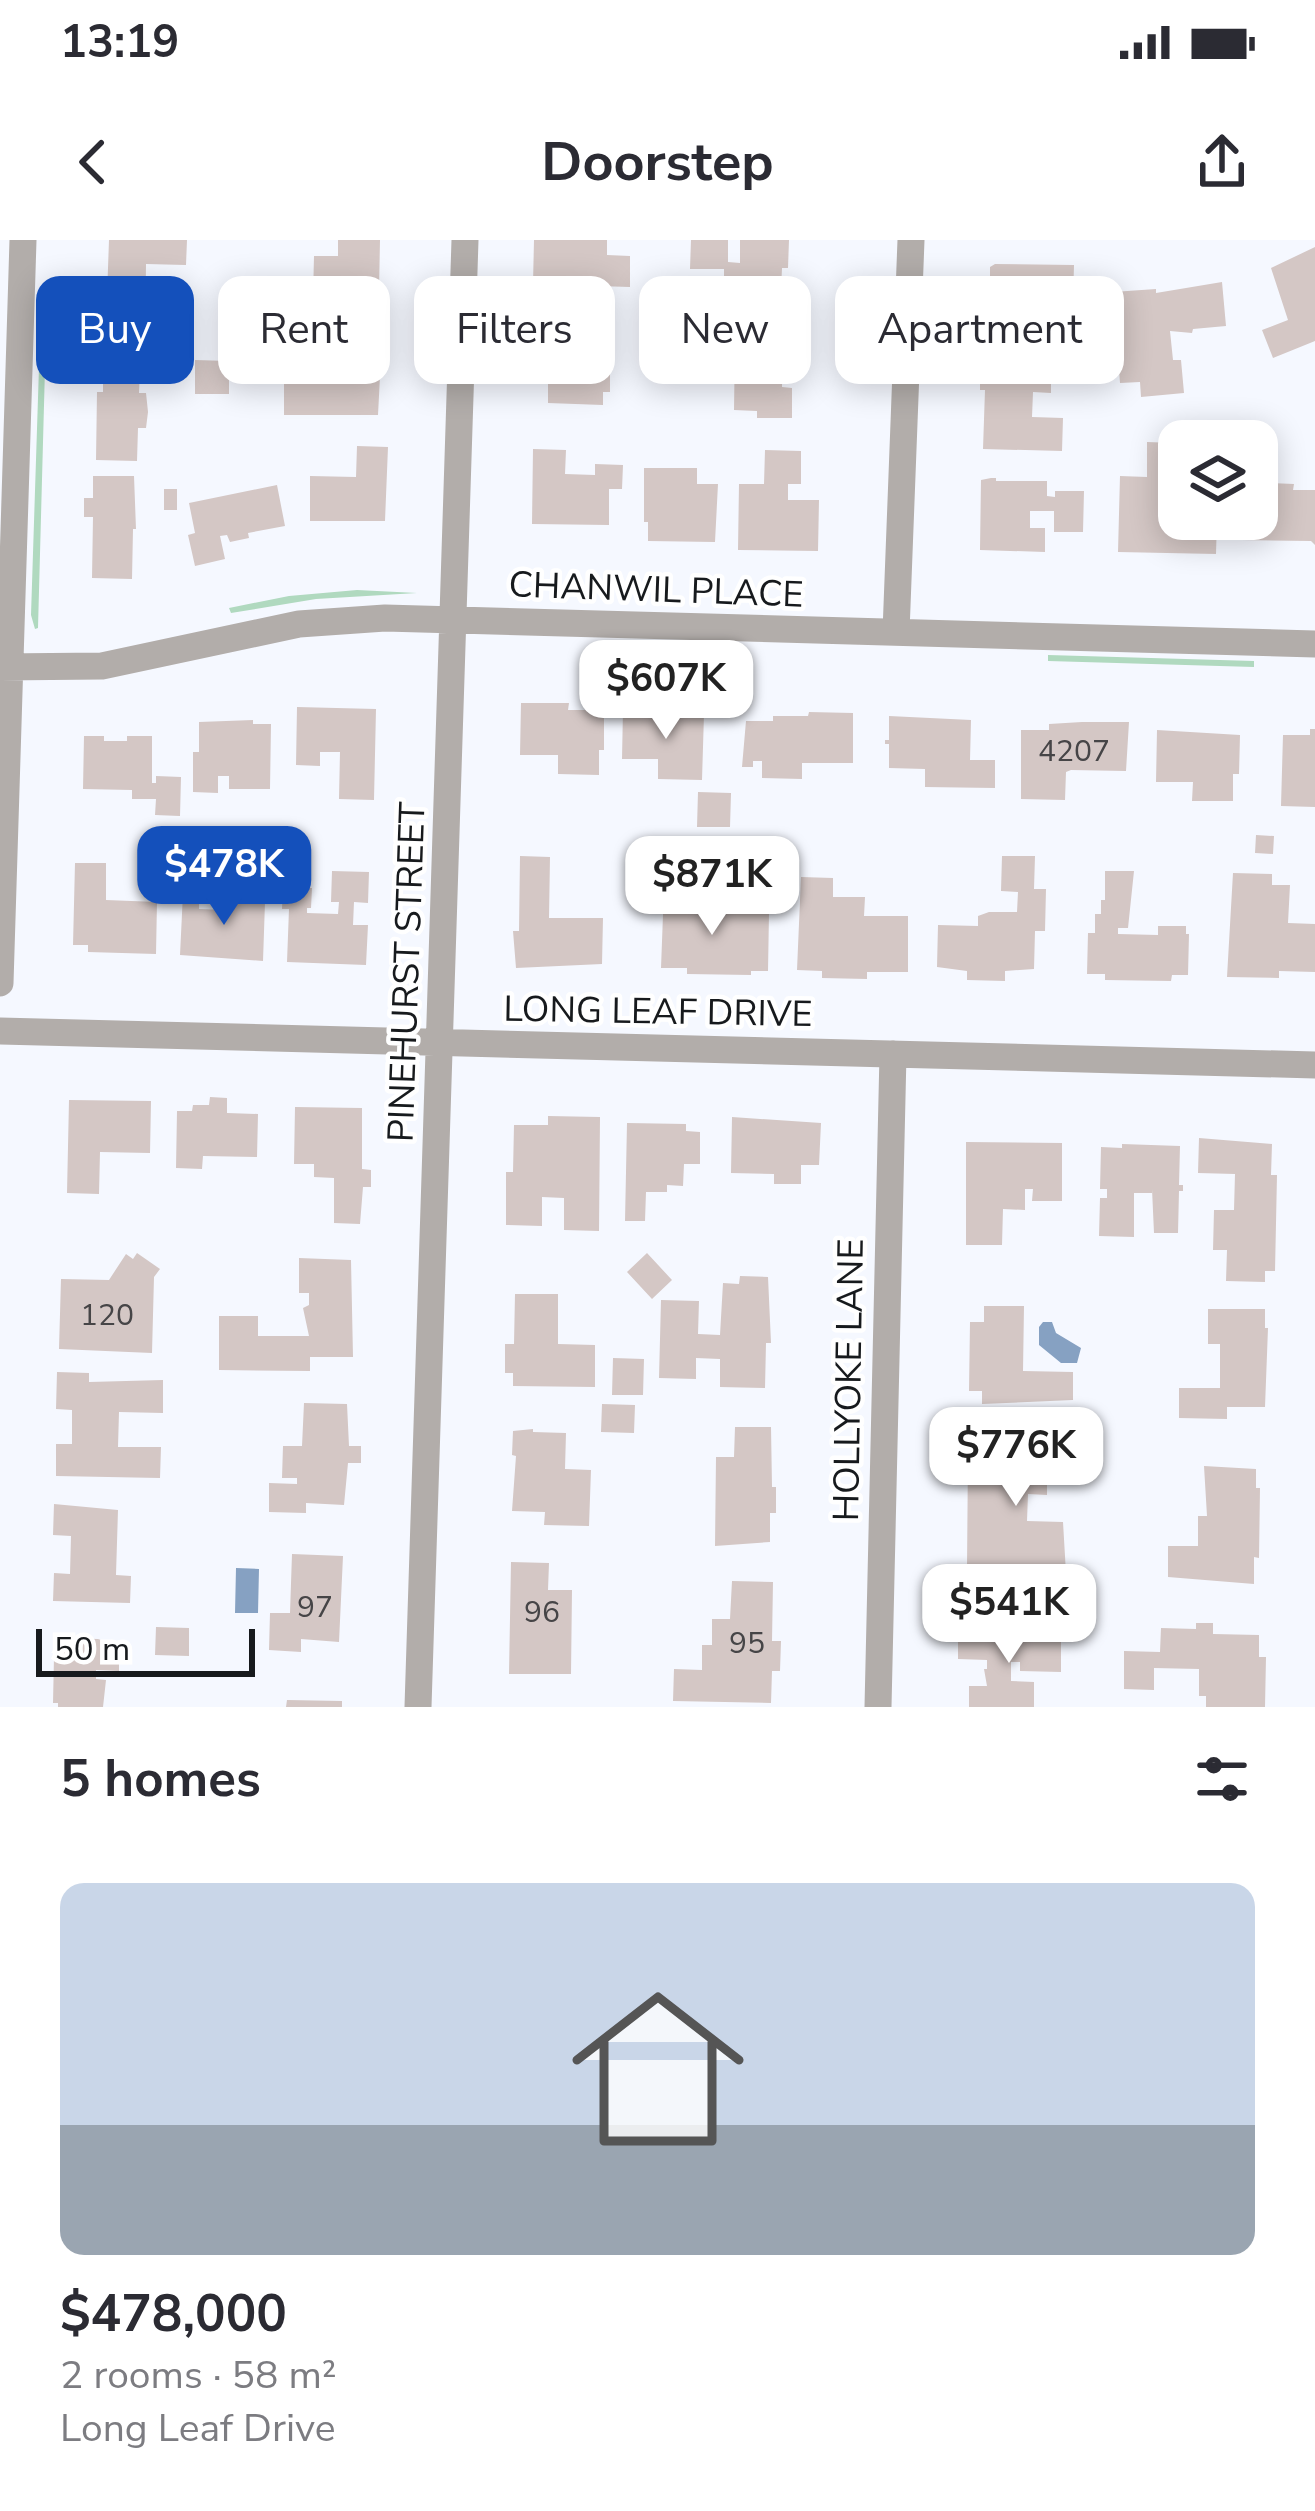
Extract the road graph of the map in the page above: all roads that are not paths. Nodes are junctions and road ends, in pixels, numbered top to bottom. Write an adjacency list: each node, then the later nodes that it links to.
1 (23, 240): 7 (street)
2 (465, 240): 4 (street, PINEHURST STREET)
3 (910, 240): 5 (street)
4 (453, 620): 5 (street, CHANWIL PLACE); 7 (street, CHANWIL PLACE); 10 (street, PINEHURST STREET)
5 (896, 632): 6 (street, CHANWIL PLACE)
6 (1315, 644)
7 (4, 667): 8 (street)
8 (0, 983)
9 (0, 1030): 10 (street, LONG LEAF DRIVE)
10 (441, 1043): 11 (street, LONG LEAF DRIVE); 13 (street, PINEHURST STREET)
11 (893, 1054): 12 (street, LONG LEAF DRIVE); 14 (street, HOLLYOKE LANE)
12 (1315, 1065)
13 (418, 1707)
14 (878, 1707)

